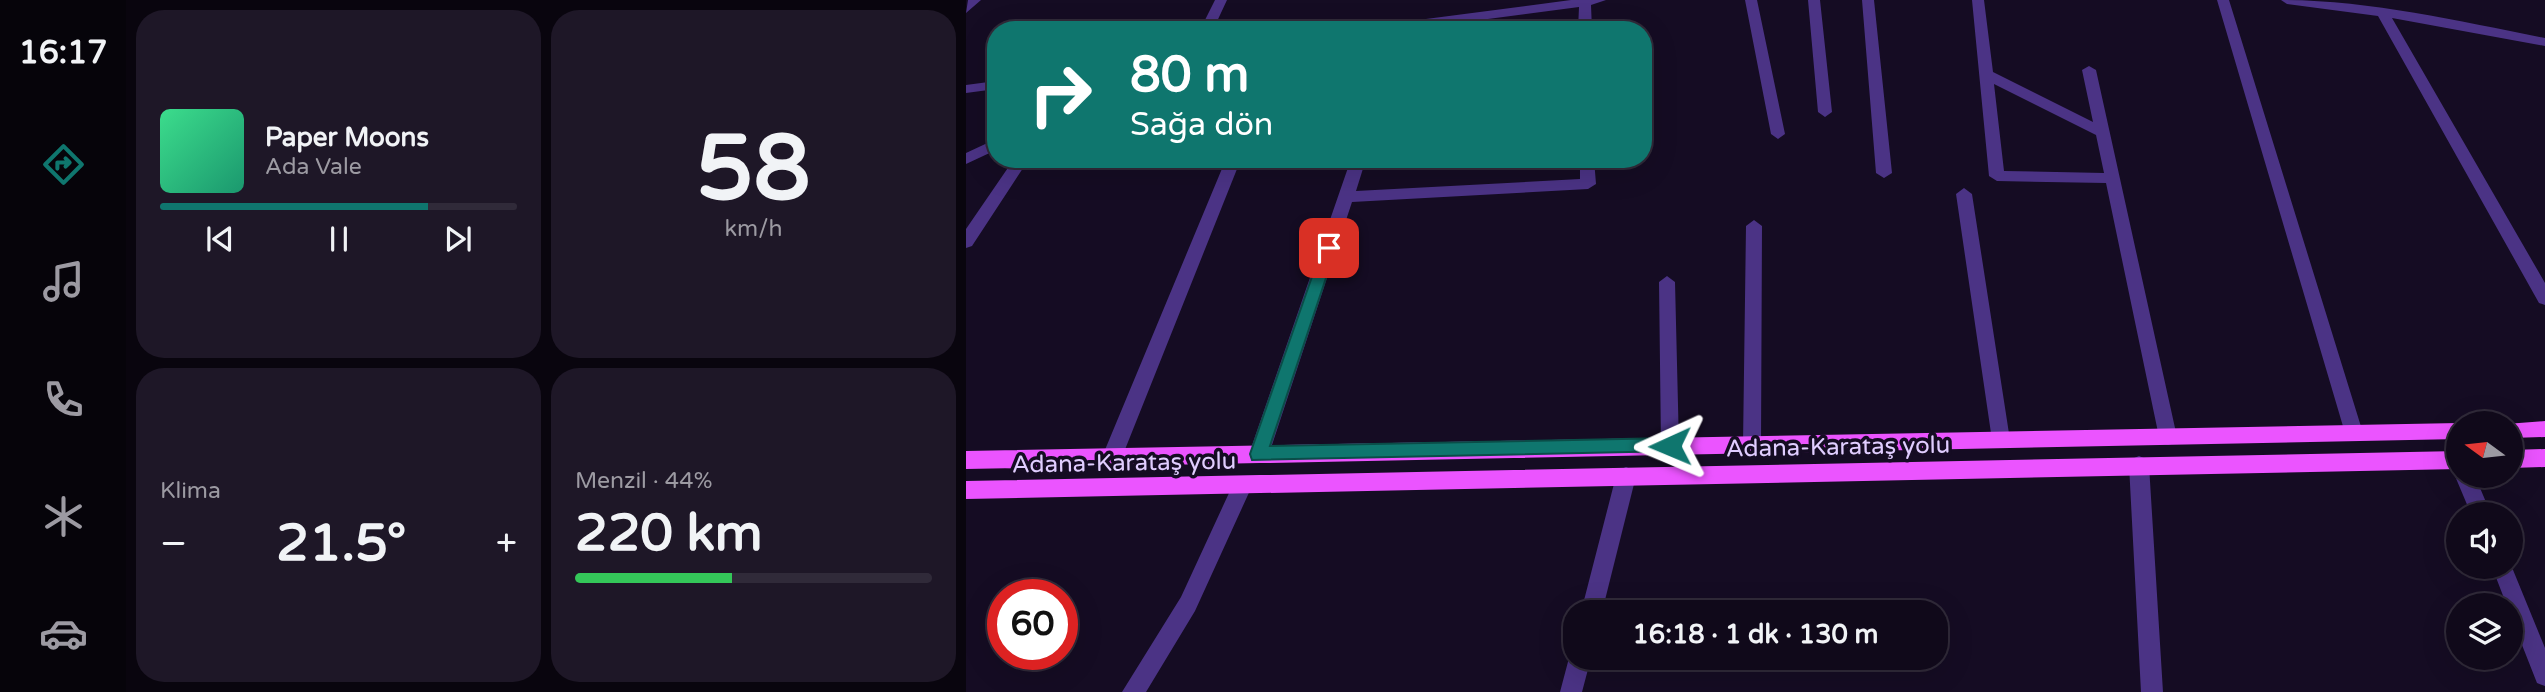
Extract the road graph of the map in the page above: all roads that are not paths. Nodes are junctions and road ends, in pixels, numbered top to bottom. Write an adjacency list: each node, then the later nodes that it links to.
1 (975, 0): 12 (street)
2 (1221, 0): 15 (street)
3 (1471, 0): 14 (street)
4 (1600, 0): 11 (street)
5 (1751, 0): 25 (street)
6 (1814, 0): 23 (street)
7 (1868, 0): 32 (street)
8 (1978, 0): 20 (street)
9 (2223, 0): 45 (street)
10 (2287, 0): 13 (street)
11 (1585, 2): 14 (street); 17 (street)
12 (966, 9)
13 (2382, 13): 18 (street); 41 (street)
14 (1469, 15): 16 (street)
15 (1210, 21)
16 (1437, 21)
17 (1585, 21)
18 (2545, 42)
19 (2089, 70): 24 (street)
20 (1986, 74): 24 (street); 33 (street)
21 (987, 86): 22 (street)
22 (966, 89)
23 (1825, 112)
24 (2103, 133): 33 (street)
25 (1777, 134)
26 (987, 148): 27 (street)
27 (966, 159)
28 (1016, 168): 37 (street)
29 (1230, 168): 51 (street)
30 (1356, 168): 35 (street)
31 (1587, 168): 35 (street)
32 (1884, 173)
33 (2112, 178): 46 (street)
34 (1964, 194): 47 (street)
35 (1347, 197): 50 (street)
36 (966, 214): 37 (street)
37 (985, 214): 39 (street)
38 (1754, 226): 48 (street)
39 (966, 242)
40 (1667, 282): 49 (street)
41 (2545, 298)
42 (2545, 429): 43 (main road)
43 (2524, 430)
44 (2446, 431): 45 (main road, Adana-Karataş yolu)
45 (2354, 433): 46 (main road, Adana-Karataş yolu)
46 (2168, 438): 47 (main road, Adana-Karataş yolu)
47 (2001, 440): 48 (main road, Adana-Karataş yolu)
48 (1752, 445): 49 (main road, Adana-Karataş yolu)
49 (1670, 446): 50 (main road, Adana-Karataş yolu)
50 (1259, 454): 51 (main road, Adana-Karataş yolu)
51 (1112, 457): 54 (main road, Adana-Karataş yolu)
52 (2545, 458): 53 (main road)
53 (2524, 459)
54 (966, 460)
55 (2446, 460): 56 (main road, Adana-Karataş yolu)
56 (2139, 465): 57 (main road, Adana-Karataş yolu); 66 (street)
57 (1626, 476): 58 (main road, Adana-Karataş yolu); 61 (street)
58 (1242, 486): 59 (main road, Adana-Karataş yolu); 64 (street)
59 (966, 490)
60 (2507, 579): 63 (street)
61 (1594, 600)
62 (1577, 670): 65 (street)
63 (2545, 675)
64 (1133, 692)
65 (1571, 692)
66 (2152, 692)

